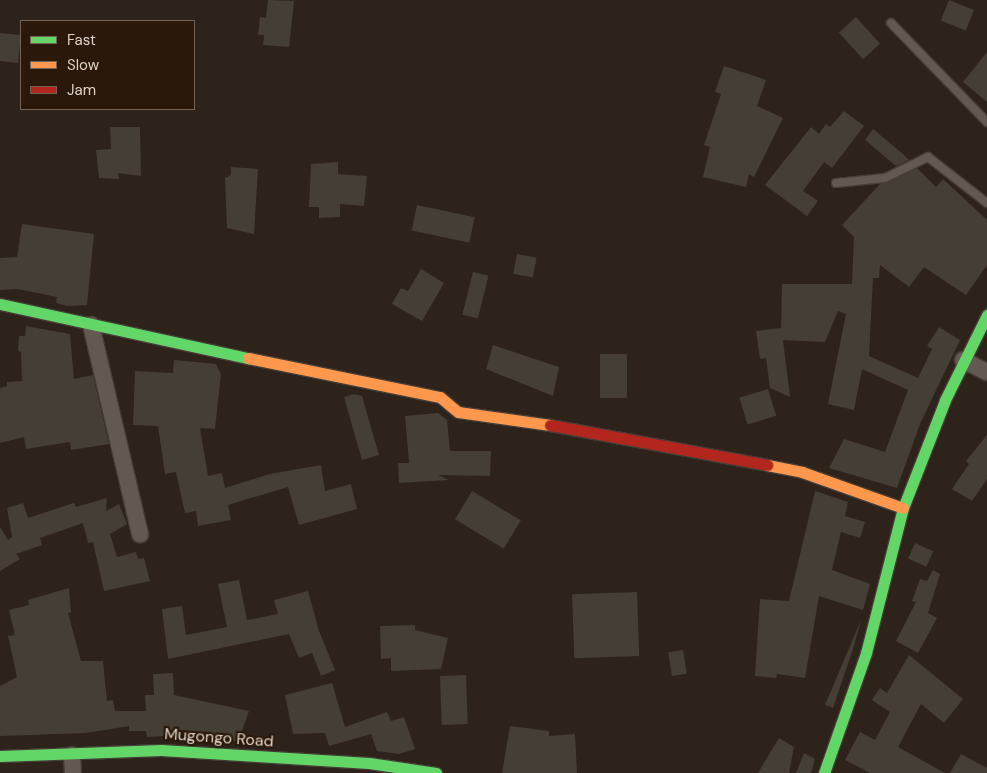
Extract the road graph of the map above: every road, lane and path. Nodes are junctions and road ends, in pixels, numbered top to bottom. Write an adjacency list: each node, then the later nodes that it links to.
1 (891, 23): 2 (lane)
2 (987, 122)
3 (836, 183): 4 (lane)
4 (987, 203)
5 (0, 304): 7 (street)
6 (987, 315): 8 (street)
7 (90, 325): 10 (street); 11 (street)
8 (963, 360): 9 (street); 10 (street)
9 (987, 372)
10 (903, 508): 16 (street)
11 (140, 534)
12 (72, 755): 13 (street, Mugongo Road); 14 (street); 15 (street, Mugongo Road)
13 (0, 756)
14 (73, 773)
15 (436, 773)
16 (824, 773)

